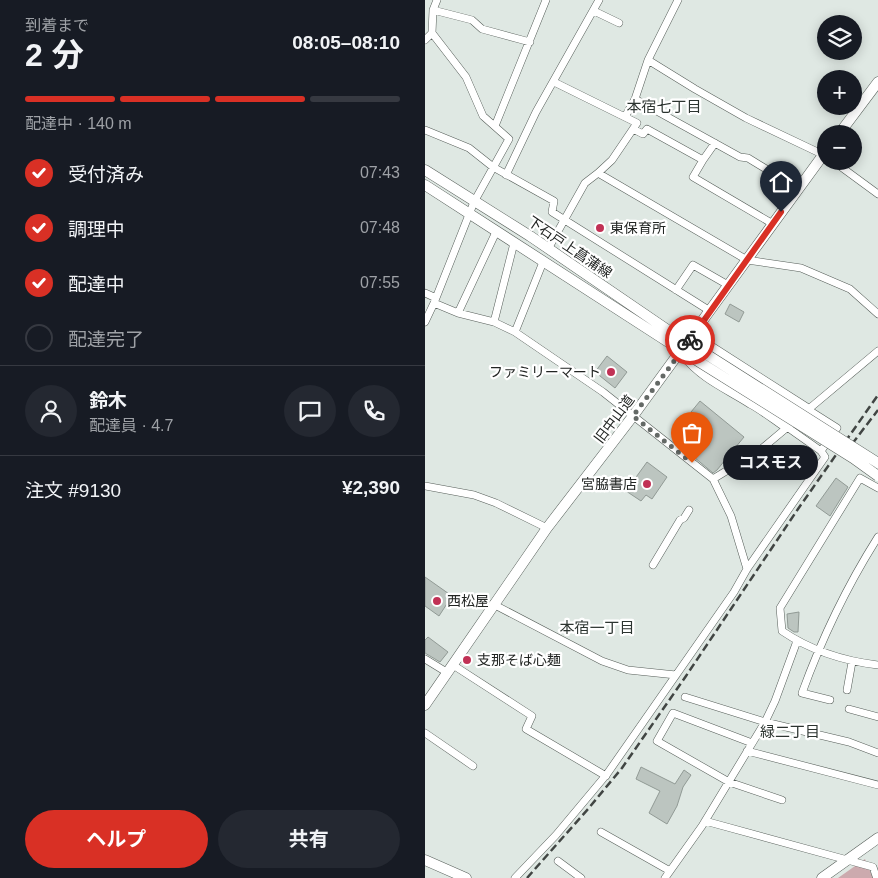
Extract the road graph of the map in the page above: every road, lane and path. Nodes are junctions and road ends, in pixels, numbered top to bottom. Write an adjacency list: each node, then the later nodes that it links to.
1 (437, 0): 5 (street)
2 (545, 0): 10 (street)
3 (599, 0): 6 (street)
4 (678, 0): 11 (street)
5 (433, 10): 8 (street); 10 (street)
6 (594, 11): 7 (street); 12 (street)
7 (619, 23)
8 (431, 33): 9 (street); 17 (street)
9 (425, 40)
10 (530, 42): 17 (street)
11 (648, 60): 14 (street); 21 (street)
12 (554, 82): 15 (street); 28 (street)
13 (878, 82): 16 (main road)
14 (635, 99): 15 (street); 20 (street)
15 (625, 117): 18 (street)
16 (846, 125)
17 (495, 126): 24 (street)
18 (633, 129): 22 (street); 27 (street)
19 (425, 130): 24 (street)
20 (715, 143): 22 (street); 30 (street)
21 (817, 150)
22 (703, 160): 35 (street)
23 (817, 164): 30 (main road, 旧中山道)
24 (493, 168): 28 (street); 32 (street)
25 (425, 170): 32 (main road, 下石戸上菖蒲線)
26 (845, 170): 31 (street)
27 (598, 173): 34 (street); 39 (street)
28 (506, 175): 34 (street)
29 (425, 185): 33 (main road, 下石戸上菖蒲線)
30 (799, 188): 35 (main road, 旧中山道)
31 (878, 194)
32 (474, 202): 33 (street); 38 (main road, 下石戸上菖蒲線)
33 (469, 214): 36 (main road, 下石戸上菖蒲線); 44 (street)
34 (564, 220): 38 (street); 42 (street)
35 (773, 224): 39 (main road, 旧中山道)
36 (496, 232): 37 (main road, 下石戸上菖蒲線); 46 (street)
37 (514, 243): 40 (main road, 下石戸上菖蒲線); 49 (street)
38 (548, 248): 51 (main road, 下石戸上菖蒲線)
39 (747, 260): 41 (main road, 旧中山道); 47 (street)
40 (543, 262): 50 (street); 51 (main road, 下石戸上菖蒲線)
41 (728, 285): 42 (street); 45 (main road, 旧中山道)
42 (676, 290): 45 (street)
43 (425, 293): 44 (street)
44 (435, 301): 46 (street); 48 (street)
45 (710, 311): 51 (main road, 旧中山道)
46 (457, 313): 49 (street)
47 (878, 314)
48 (425, 322)
49 (494, 322): 50 (street)
50 (515, 332): 55 (street)
51 (687, 343): 53 (main road, 下石戸上菖蒲線); 54 (main road); 55 (main road, 旧中山道); 56 (main road)
52 (878, 351): 54 (street)
53 (695, 354): 58 (main road, bridge); 59 (main road, bridge)
54 (807, 409): 56 (street); 57 (street)
55 (633, 416): 60 (street); 64 (main road, 旧中山道)
56 (787, 427): 57 (street); 60 (street)
57 (821, 451): 67 (street)
58 (878, 463)
59 (878, 476)
60 (713, 479): 67 (street)
61 (425, 486): 64 (street)
62 (878, 488): 69 (street)
63 (689, 510): 66 (street)
64 (547, 528): 68 (main road, 旧中山道)
65 (878, 537): 70 (street)
66 (653, 565)
67 (747, 569): 75 (street)
68 (493, 604): 74 (main road, 旧中山道); 75 (street)
69 (797, 641): 70 (street); 82 (street)
70 (818, 649): 72 (street); 78 (street)
71 (425, 659): 74 (street)
72 (852, 662): 73 (street); 76 (street)
73 (878, 665)
74 (450, 669): 79 (main road, 旧中山道); 88 (street)
75 (676, 675): 88 (street)
76 (847, 690)
77 (685, 698): 82 (street)
78 (829, 700)
79 (425, 705)
80 (849, 709): 81 (street)
81 (878, 717)
82 (765, 722): 84 (street); 86 (street)
83 (425, 733): 87 (street)
84 (751, 743): 85 (street); 89 (street)
85 (747, 751): 89 (street); 90 (street)
86 (878, 753)
87 (473, 766)
88 (606, 776): 102 (street)
89 (729, 782): 91 (street); 92 (street)
90 (878, 785)
91 (782, 800)
92 (705, 821): 95 (street); 98 (street)
93 (601, 832): 98 (street)
94 (878, 838): 95 (main road)
95 (848, 859): 100 (street); 105 (main road)
96 (425, 860): 99 (main road)
97 (558, 861): 103 (street)
98 (669, 871): 104 (street)
99 (453, 876): 101 (main road)
100 (877, 876)
101 (466, 878)
102 (515, 878)
103 (581, 878)
104 (665, 878)
105 (822, 878)

